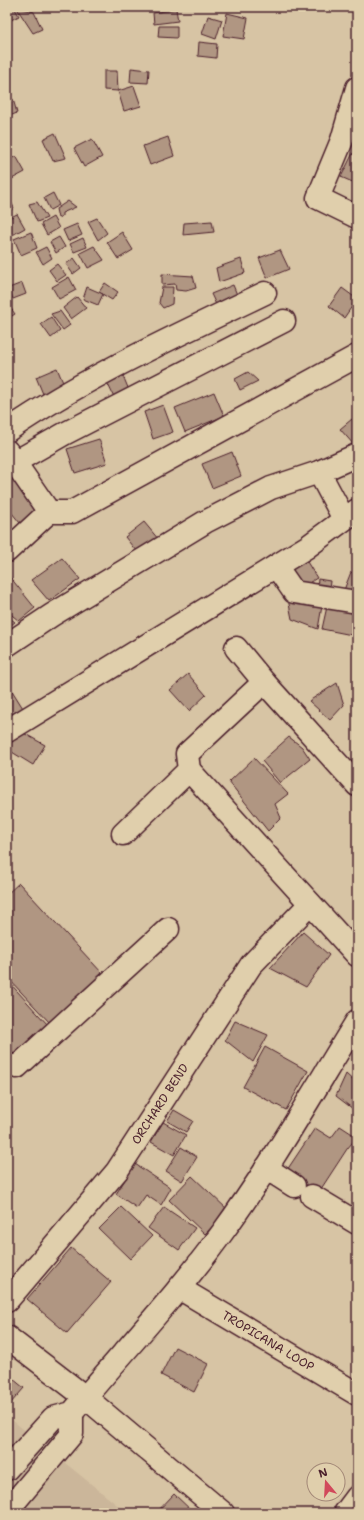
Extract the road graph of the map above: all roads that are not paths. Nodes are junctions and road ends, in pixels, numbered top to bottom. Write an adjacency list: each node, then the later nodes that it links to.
1 (357, 88): 2 (street)
2 (357, 217)
3 (265, 293): 6 (street)
4 (284, 321): 8 (street)
5 (357, 356): 10 (street)
6 (7, 431)
7 (357, 455): 9 (street)
8 (11, 456): 10 (street)
9 (319, 472): 11 (street); 15 (street)
10 (49, 512): 12 (street)
11 (351, 514): 13 (street)
12 (7, 550)
13 (276, 566): 14 (street); 18 (street)
14 (357, 602)
15 (7, 645)
16 (236, 648): 17 (street)
17 (264, 682): 19 (street); 20 (street)
18 (7, 731)
19 (189, 770): 21 (street); 22 (street)
20 (357, 785)
21 (123, 834)
22 (310, 904): 24 (street); 30 (street, ORCHARD BEND)
23 (168, 929): 26 (street)
24 (357, 956)
25 (357, 1021): 27 (street)
26 (7, 1065)
27 (266, 1168): 28 (street); 29 (street)
28 (357, 1223)
29 (179, 1288): 32 (street, TROPICANA LOOP); 33 (street)
30 (7, 1301)
31 (7, 1338): 33 (street)
32 (357, 1394)
33 (78, 1405): 34 (street); 36 (street); 37 (street)
34 (7, 1469)
35 (357, 1497): 38 (street)
36 (7, 1510)
37 (223, 1513)
38 (344, 1513)

